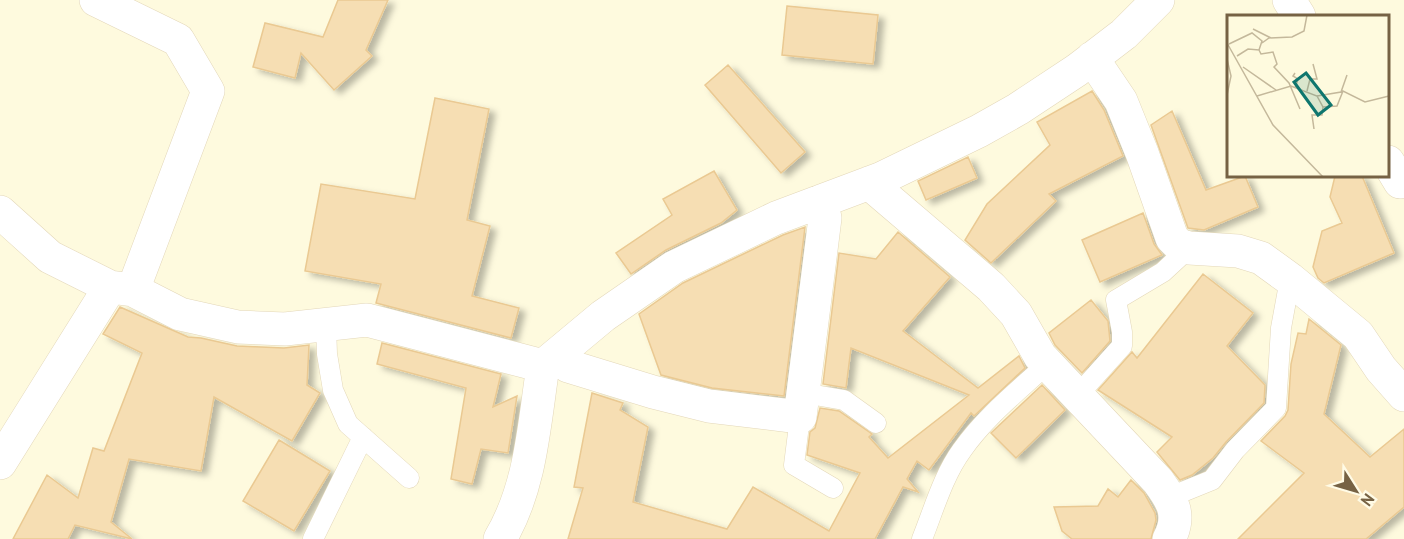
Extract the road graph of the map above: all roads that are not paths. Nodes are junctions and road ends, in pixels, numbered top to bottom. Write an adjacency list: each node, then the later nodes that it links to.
1 (96, 0): 13 (street)
2 (1158, 0): 5 (street)
3 (1289, 0): 4 (street)
4 (1298, 15)
5 (1092, 58): 8 (street); 11 (street)
6 (1389, 164): 7 (street)
7 (1404, 179)
8 (869, 183): 9 (street); 16 (street)
9 (821, 201): 15 (street); 19 (street)
10 (0, 212): 13 (street)
11 (1189, 248): 12 (street); 18 (lane)
12 (1290, 279): 17 (street); 25 (lane)
13 (122, 289): 14 (street); 22 (street)
14 (326, 325): 15 (street); 21 (lane)
15 (550, 361): 19 (street); 27 (street)
16 (1047, 364): 18 (street); 28 (lane)
17 (1404, 395)
18 (1077, 396): 25 (street)
19 (801, 405): 20 (lane); 24 (lane)
20 (876, 423)
21 (363, 436): 23 (lane); 26 (lane)
22 (0, 463)
23 (410, 478)
24 (833, 488)
25 (1170, 497): 29 (street)
26 (313, 539)
27 (500, 539)
28 (922, 539)
29 (1169, 539)

